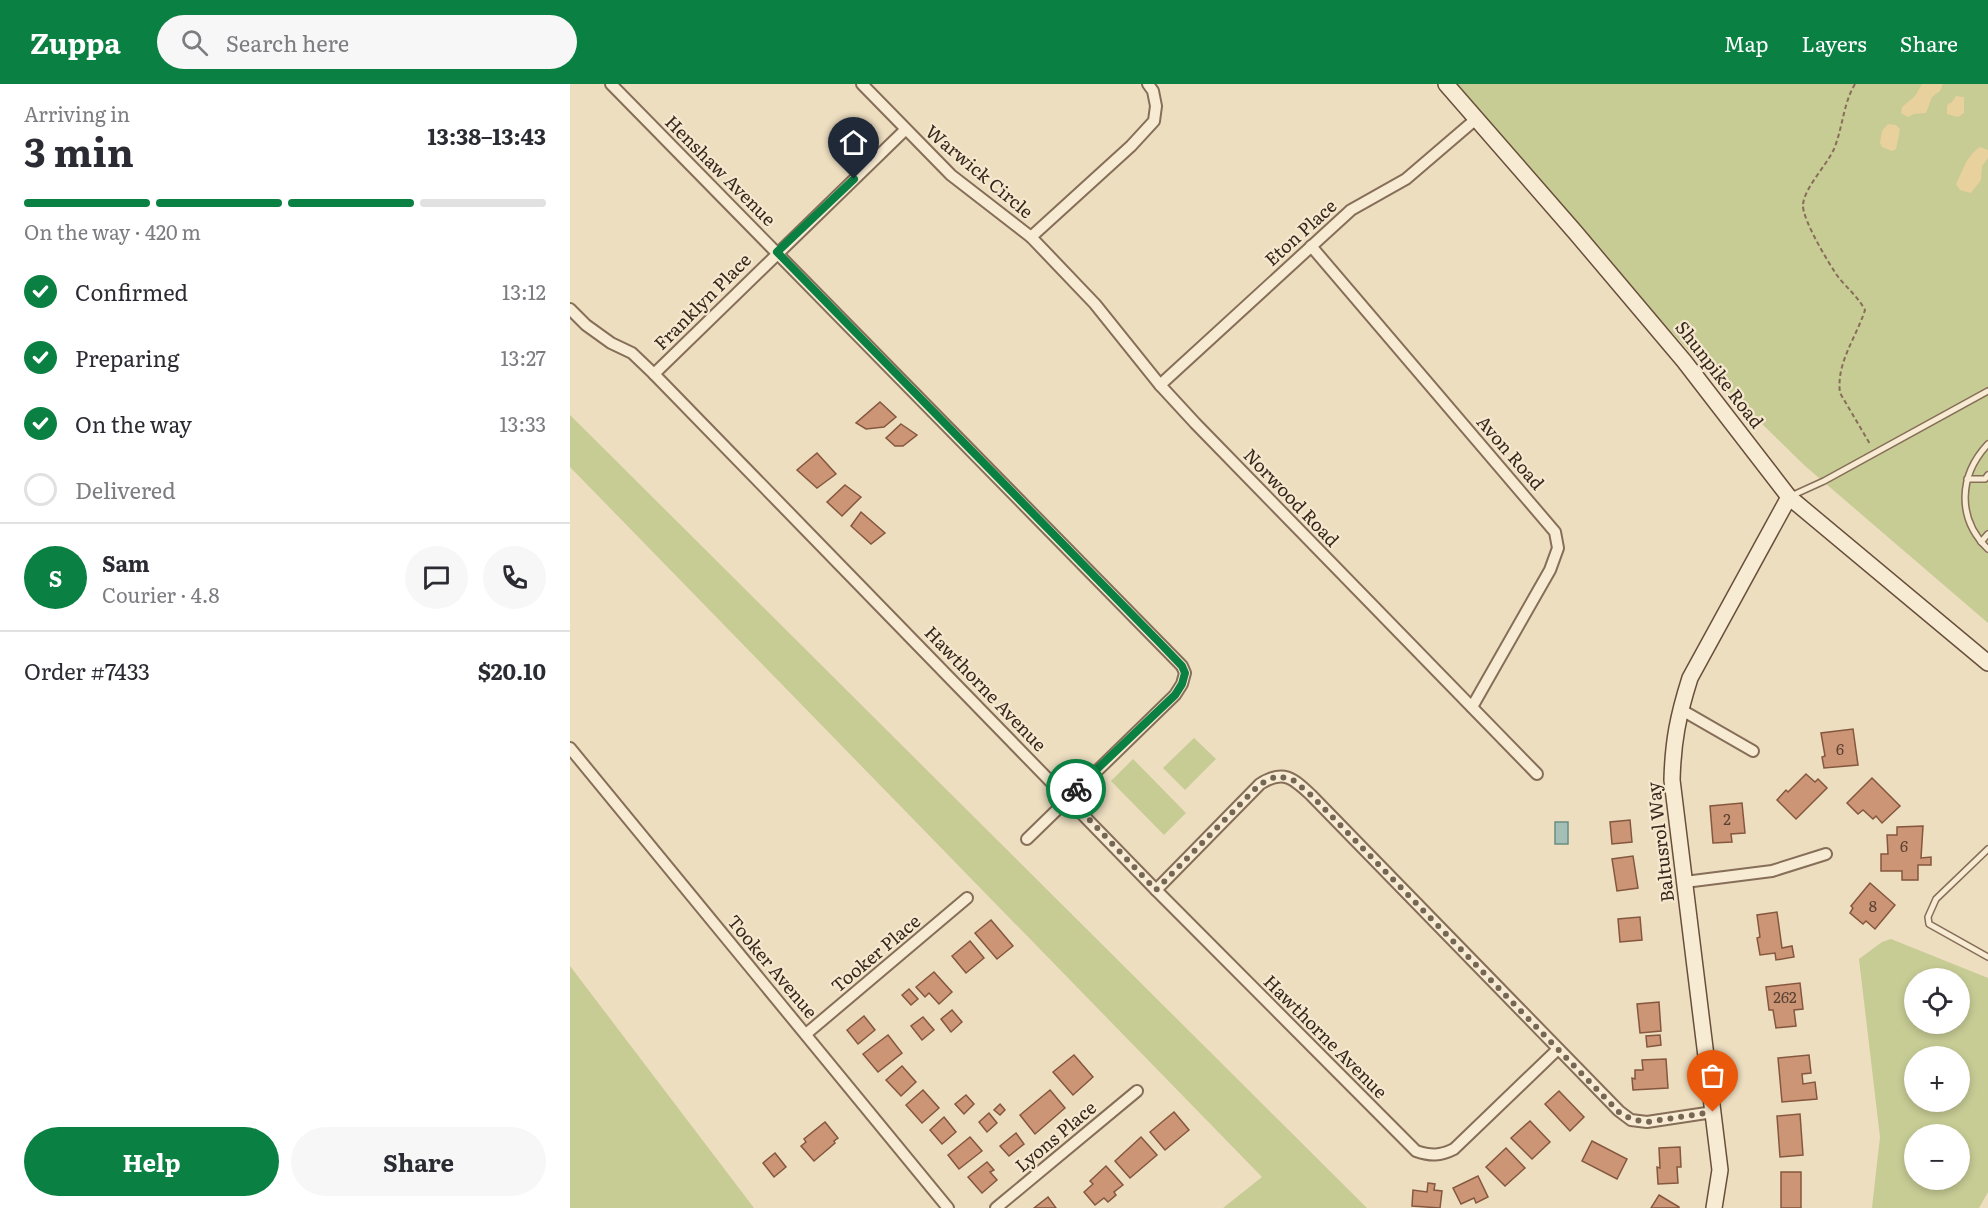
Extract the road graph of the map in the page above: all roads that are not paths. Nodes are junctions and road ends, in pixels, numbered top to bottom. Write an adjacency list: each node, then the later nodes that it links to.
1 (611, 84): 9 (street, Henshaw Avenue)
2 (862, 84): 6 (street, Warwick Circle)
3 (1148, 84): 7 (street, Warwick Circle)
4 (1446, 84): 5 (street, Shunpike Road)
5 (1476, 119): 8 (street, Eton Place); 17 (street, Shunpike Road)
6 (905, 130): 7 (street, Warwick Circle); 9 (street, Franklyn Place)
7 (1031, 237): 12 (street, Norwood Road)
8 (1311, 246): 12 (street, Eton Place); 22 (street, Avon Road)
9 (777, 252): 11 (street, Franklyn Place); 27 (street, Henshaw Avenue)
10 (570, 309): 11 (street, Hawthorne Avenue)
11 (654, 374): 27 (street, Hawthorne Avenue)
12 (1160, 385): 22 (street, Norwood Road)
13 (1988, 391): 17 (lane)
14 (1988, 444): 16 (lane)
15 (1988, 475): 16 (lane)
16 (1967, 479): 19 (lane)
17 (1789, 497): 21 (street, Shunpike Road); 23 (street, Baltusrol Way)
18 (1988, 534): 19 (lane)
19 (1981, 542): 20 (lane)
20 (1988, 549)
21 (1988, 663)
22 (1472, 707): 26 (street, Norwood Road)
23 (1680, 709): 25 (street); 31 (street, Baltusrol Way)
24 (570, 748): 35 (street, Tooker Avenue)
25 (1753, 751)
26 (1537, 774)
27 (1068, 797): 28 (street); 32 (street, Hawthorne Avenue)
28 (1027, 839)
29 (1986, 853): 34 (lane)
30 (1826, 854): 31 (street)
31 (1685, 882): 38 (street, Baltusrol Way)
32 (1156, 890): 36 (street, Hawthorne Avenue); 36 (street)
33 (967, 898): 35 (street, Tooker Place)
34 (1988, 957)
35 (806, 1034): 39 (street, Tooker Avenue)
36 (1558, 1049): 38 (street)
37 (1137, 1091): 40 (street, Lyons Place)
38 (1713, 1112): 41 (street, Baltusrol Way)
39 (948, 1208)
40 (996, 1208)
41 (1714, 1208)

